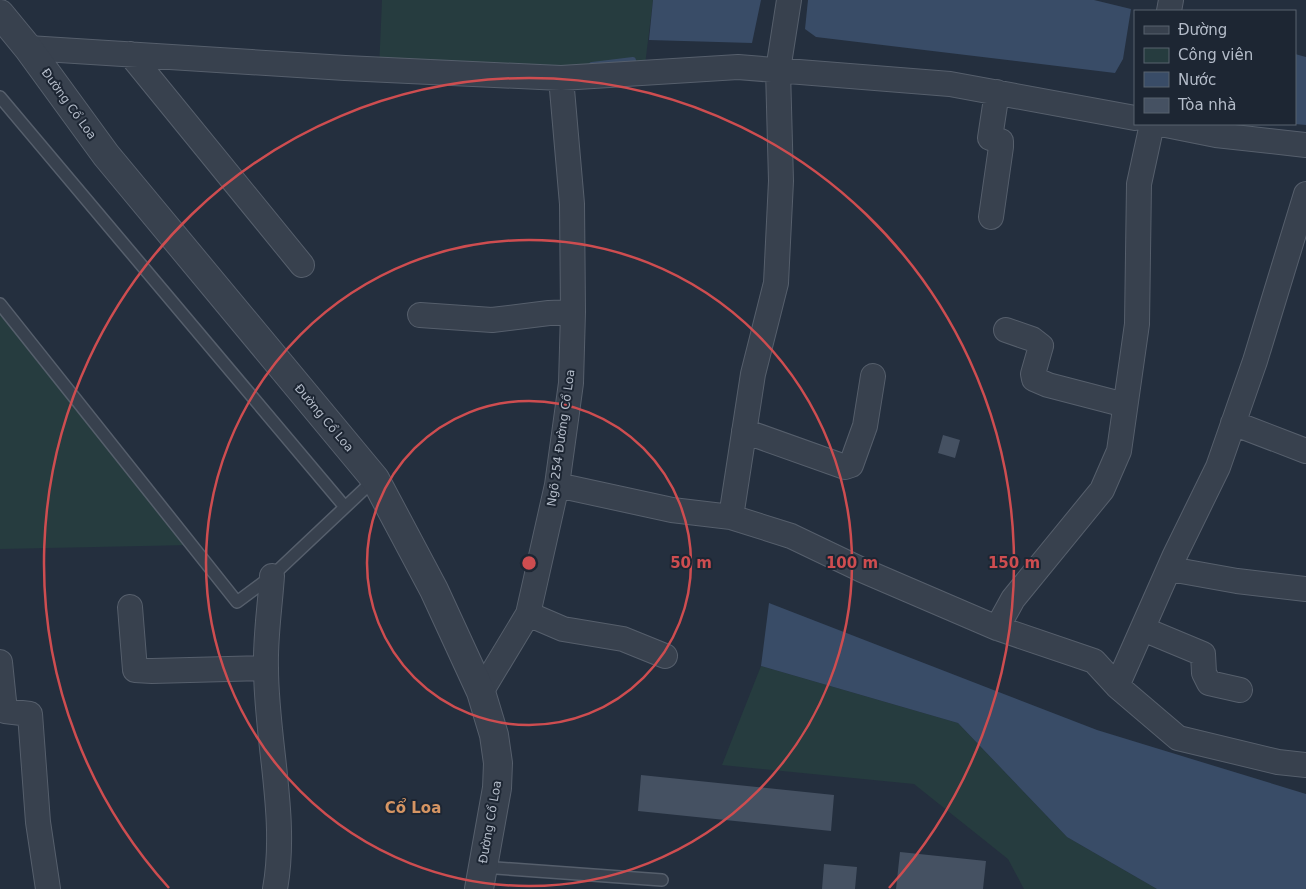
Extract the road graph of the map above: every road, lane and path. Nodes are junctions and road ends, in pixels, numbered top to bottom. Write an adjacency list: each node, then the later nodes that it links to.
1 (789, 0): 5 (street)
2 (1, 16): 3 (street, Đường Cổ Loa)
3 (28, 48): 4 (street); 25 (street, Đường Cổ Loa)
4 (130, 54): 6 (street); 15 (street)
5 (778, 70): 6 (street); 7 (street); 23 (street)
6 (561, 78): 17 (street, Ngõ 254 Đường Cổ Loa)
7 (996, 92): 9 (street); 14 (street)
8 (0, 97): 27 (lane)
9 (1134, 118)
10 (1152, 125): 21 (street)
11 (1166, 125): 12 (street)
12 (1306, 145)
13 (1306, 194): 22 (street)
14 (991, 217)
15 (302, 264)
16 (0, 304): 30 (lane)
17 (573, 312): 18 (street); 26 (street, Ngõ 254 Đường Cổ Loa)
18 (420, 315)
19 (1006, 330): 21 (street)
20 (873, 376): 23 (street)
21 (1125, 405): 34 (street)
22 (1234, 423): 24 (street); 29 (street)
23 (744, 431): 28 (street)
24 (1306, 451)
25 (375, 479): 27 (lane); 41 (street, Đường Cổ Loa)
26 (557, 485): 28 (street); 33 (street, Ngõ 254 Đường Cổ Loa)
27 (345, 507): 30 (lane)
28 (731, 517): 34 (street)
29 (1170, 569): 31 (street); 35 (street)
30 (272, 576): 38 (street)
31 (1306, 589)
32 (130, 607): 38 (street)
33 (528, 614): 36 (street); 41 (street, Ngõ 254 Đường Cổ Loa)
34 (997, 628): 39 (street)
35 (1143, 629): 39 (street); 40 (street)
36 (665, 656)
37 (0, 662): 45 (street)
38 (266, 668): 46 (street)
39 (1118, 686): 42 (street)
40 (1240, 690)
41 (480, 692): 43 (street, Đường Cổ Loa)
42 (1306, 765)
43 (481, 878): 44 (lane)
44 (662, 880)
45 (48, 889)
46 (274, 889)

